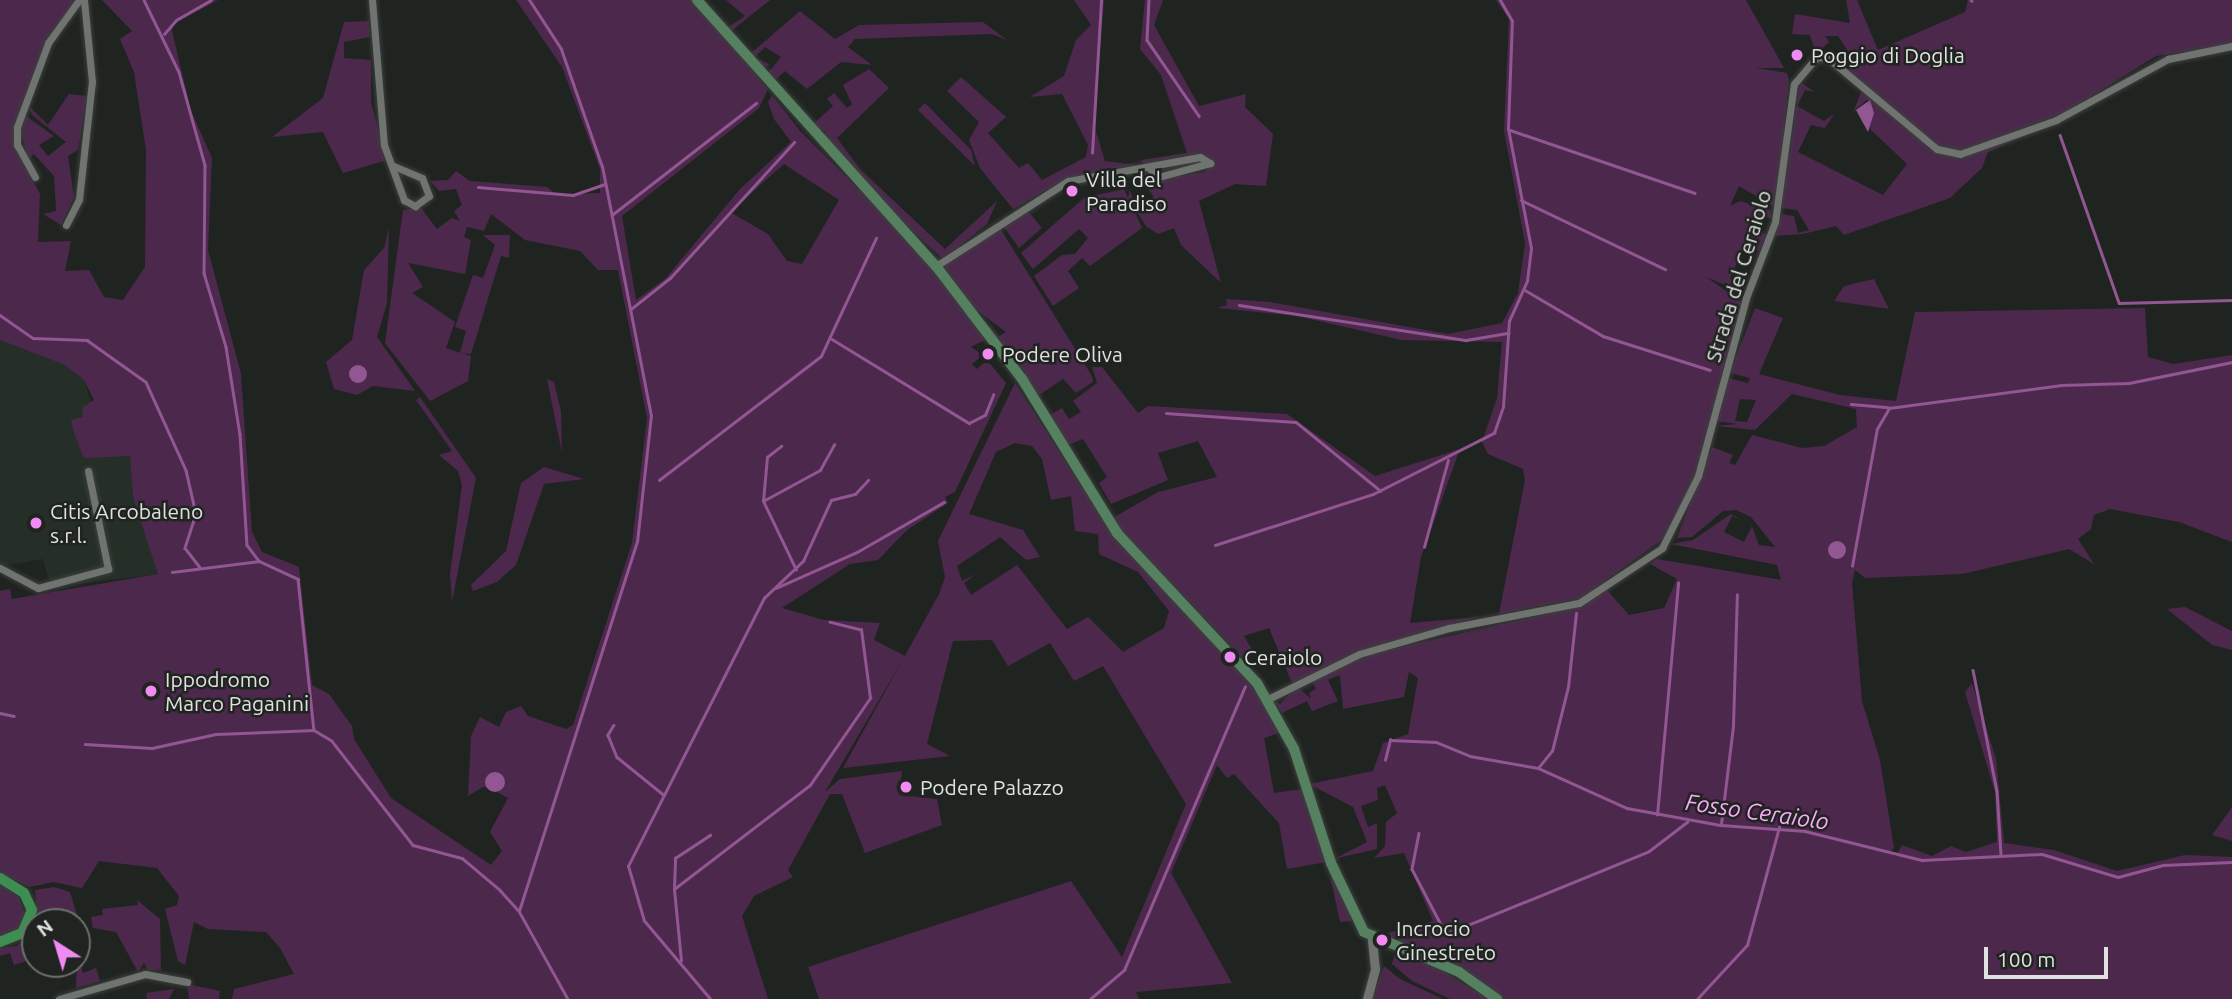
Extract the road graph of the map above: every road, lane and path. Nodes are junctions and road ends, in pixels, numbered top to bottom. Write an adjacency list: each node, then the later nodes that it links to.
1 (82, 0): 7 (street); 8 (street)
2 (372, 0): 5 (street)
3 (697, 0): 9 (main road)
4 (2232, 46): 12 (street, Strada del Ceraiolo)
5 (392, 165): 5 (street)
6 (1148, 167): 6 (street); 9 (street)
7 (35, 177)
8 (66, 225)
9 (936, 266): 12 (main road)
10 (88, 471): 11 (street)
11 (0, 568)
12 (1268, 699): 14 (main road)
13 (0, 878): 15 (main road)
14 (1373, 940): 18 (street); 19 (main road)
15 (0, 942)
16 (187, 982): 17 (street)
17 (59, 999)
18 (1367, 999)
19 (1497, 999)

